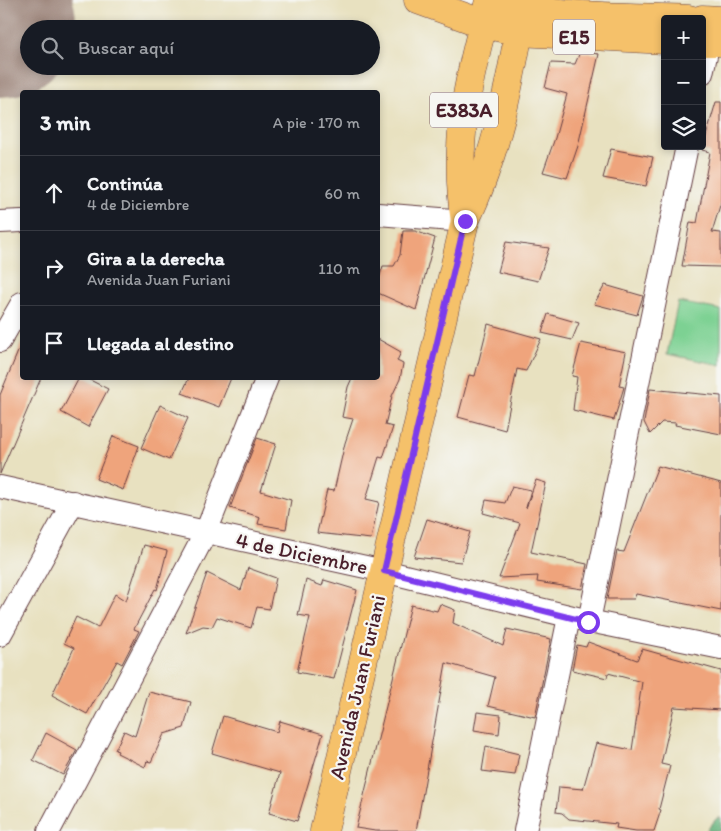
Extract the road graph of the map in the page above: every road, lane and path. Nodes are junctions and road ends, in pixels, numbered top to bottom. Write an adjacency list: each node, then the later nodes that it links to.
1 (418, 0): 2 (main road, E15)
2 (487, 8): 4 (main road, E15); 11 (main road, Avenida Juan Furiani / E383A)
3 (661, 18): 4 (main road, E15)
4 (521, 20): 6 (main road, E15); 11 (main road, Avenida Juan Furiani / E383A)
5 (711, 33): 7 (street)
6 (661, 39)
7 (705, 60)
8 (686, 150): 20 (street)
9 (380, 214): 11 (street)
10 (20, 221): 12 (street)
11 (465, 221): 19 (main road, Avenida Juan Furiani / E383A)
12 (0, 222)
13 (20, 306): 14 (street)
14 (0, 341)
15 (266, 380): 18 (street)
16 (0, 487): 17 (street, 4 de Diciembre)
17 (73, 502): 18 (street, 4 de Diciembre); 21 (street)
18 (206, 532): 19 (street, 4 de Diciembre); 23 (street)
19 (384, 571): 20 (street, 4 de Diciembre); 24 (main road, Avenida Juan Furiani / E383A)
20 (579, 619): 22 (street, 4 de Diciembre); 25 (street)
21 (0, 635)
22 (721, 648)
23 (48, 831)
24 (324, 831)
25 (525, 831)

